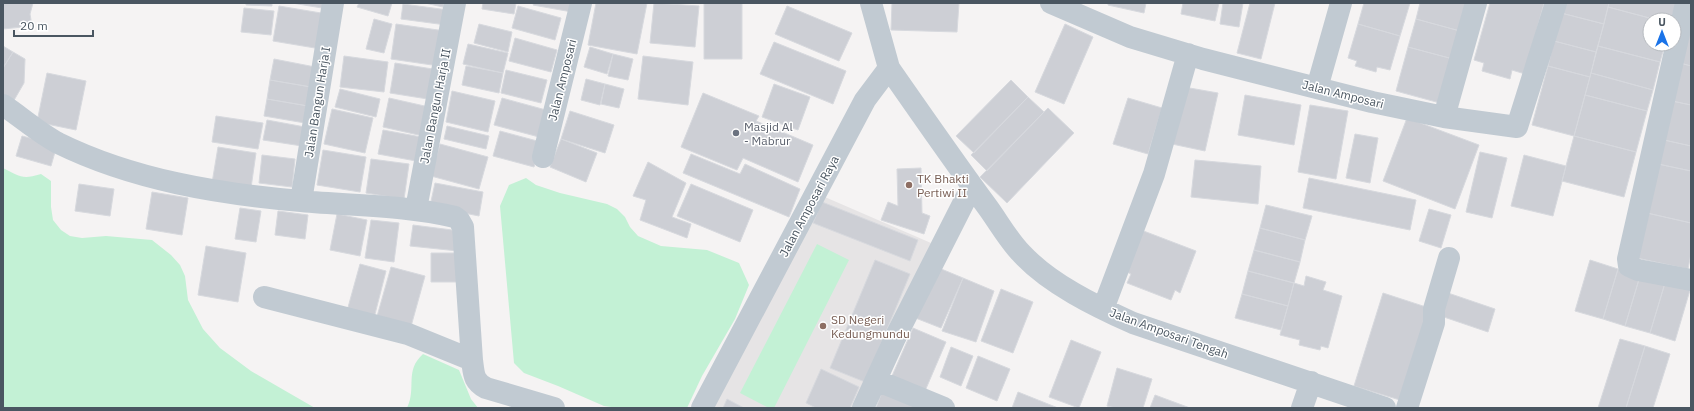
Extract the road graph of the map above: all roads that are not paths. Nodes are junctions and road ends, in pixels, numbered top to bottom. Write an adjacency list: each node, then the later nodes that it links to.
1 (333, 3): 18 (street, Jalan Bangun Harja I)
2 (455, 3): 19 (street, Jalan Bangun Harja II)
3 (581, 3): 16 (street, Jalan Amposari)
4 (867, 3): 5 (street)
5 (871, 3): 12 (street)
6 (1051, 3): 11 (street, Jalan Amposari)
7 (1341, 3): 13 (street)
8 (1476, 3): 15 (street)
9 (1556, 3): 15 (street, Jalan Amposari)
10 (1686, 3): 21 (street)
11 (1188, 54): 13 (street, Jalan Amposari); 23 (street)
12 (889, 68): 17 (street, Jalan Amposari Tengah); 28 (street, Jalan Amposari Raya)
13 (1317, 88): 15 (street, Jalan Amposari)
14 (3, 105): 18 (street)
15 (1444, 117)
16 (543, 157)
17 (972, 186): 23 (street, Jalan Amposari Tengah); 25 (street)
18 (301, 201): 19 (street)
19 (416, 209): 24 (street)
20 (1450, 258): 33 (street)
21 (1691, 280)
22 (264, 297): 24 (street)
23 (1103, 310): 26 (street, Jalan Amposari Tengah)
24 (472, 360): 27 (street)
25 (876, 380): 29 (street); 30 (street)
26 (1311, 382): 31 (street); 32 (street, Jalan Amposari Tengah)
27 (554, 408)
28 (702, 408)
29 (863, 408)
30 (944, 408)
31 (1302, 408)
32 (1385, 408)
33 (1407, 408)

